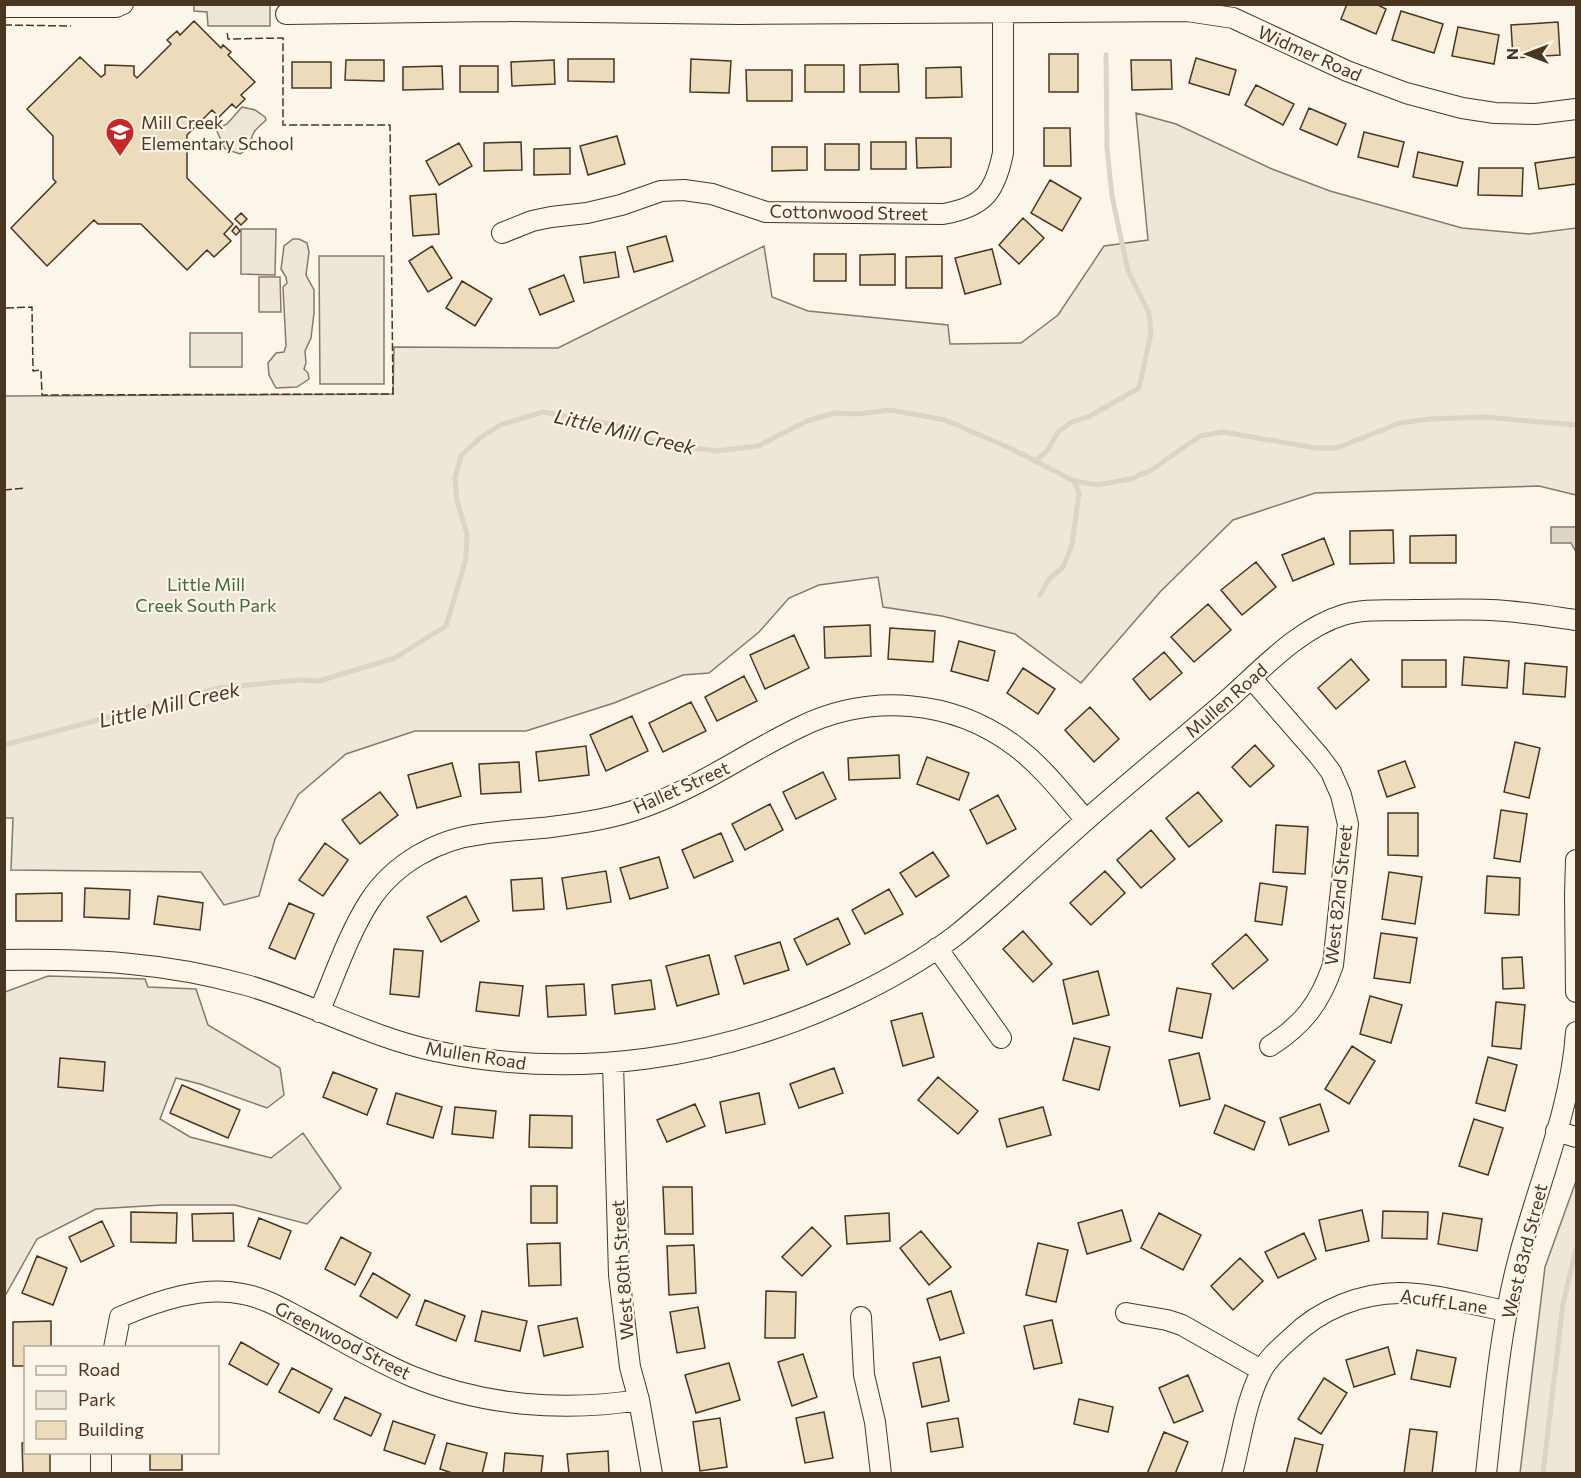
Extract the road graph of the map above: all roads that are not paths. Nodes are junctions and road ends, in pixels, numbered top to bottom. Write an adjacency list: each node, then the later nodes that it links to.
1 (123, 4): 2 (street)
2 (4, 7)
3 (499, 8): 5 (street, Widmer Road); 7 (street, Widmer Road)
4 (1003, 8): 5 (street, Widmer Road); 6 (street, Widmer Road); 9 (street, Cottonwood Street)
5 (740, 9)
6 (1235, 11): 8 (street, Widmer Road)
7 (286, 14)
8 (1576, 109)
9 (502, 233)
10 (1576, 620): 11 (street, Mullen Road)
11 (1252, 679): 12 (street, Mullen Road); 20 (street, West 82nd Street)
12 (1086, 820): 14 (street, Mullen Road); 17 (street, Hallet Street)
13 (1576, 860): 16 (street)
14 (937, 948): 19 (street); 21 (street, Mullen Road)
15 (4, 960): 17 (street, Mullen Road)
16 (1576, 992)
17 (319, 1012): 21 (street, Mullen Road)
18 (1576, 1032): 22 (street, West 83rd Street)
19 (1000, 1038)
20 (1270, 1046)
21 (613, 1063): 29 (street, West 80th Street)
22 (1556, 1131): 23 (street); 24 (street, West 83rd Street)
23 (1576, 1137)
24 (1507, 1311): 28 (street, Acuff Lane); 35 (street, West 83rd Street)
25 (1126, 1313): 28 (street)
26 (861, 1317): 33 (street)
27 (114, 1346): 29 (street, Greenwood Street)
28 (1261, 1370): 34 (street, Acuff Lane)
29 (639, 1400): 32 (street, West 80th Street)
30 (101, 1454): 31 (street)
31 (101, 1473)
32 (652, 1473)
33 (881, 1473)
34 (1232, 1473)
35 (1486, 1473)

